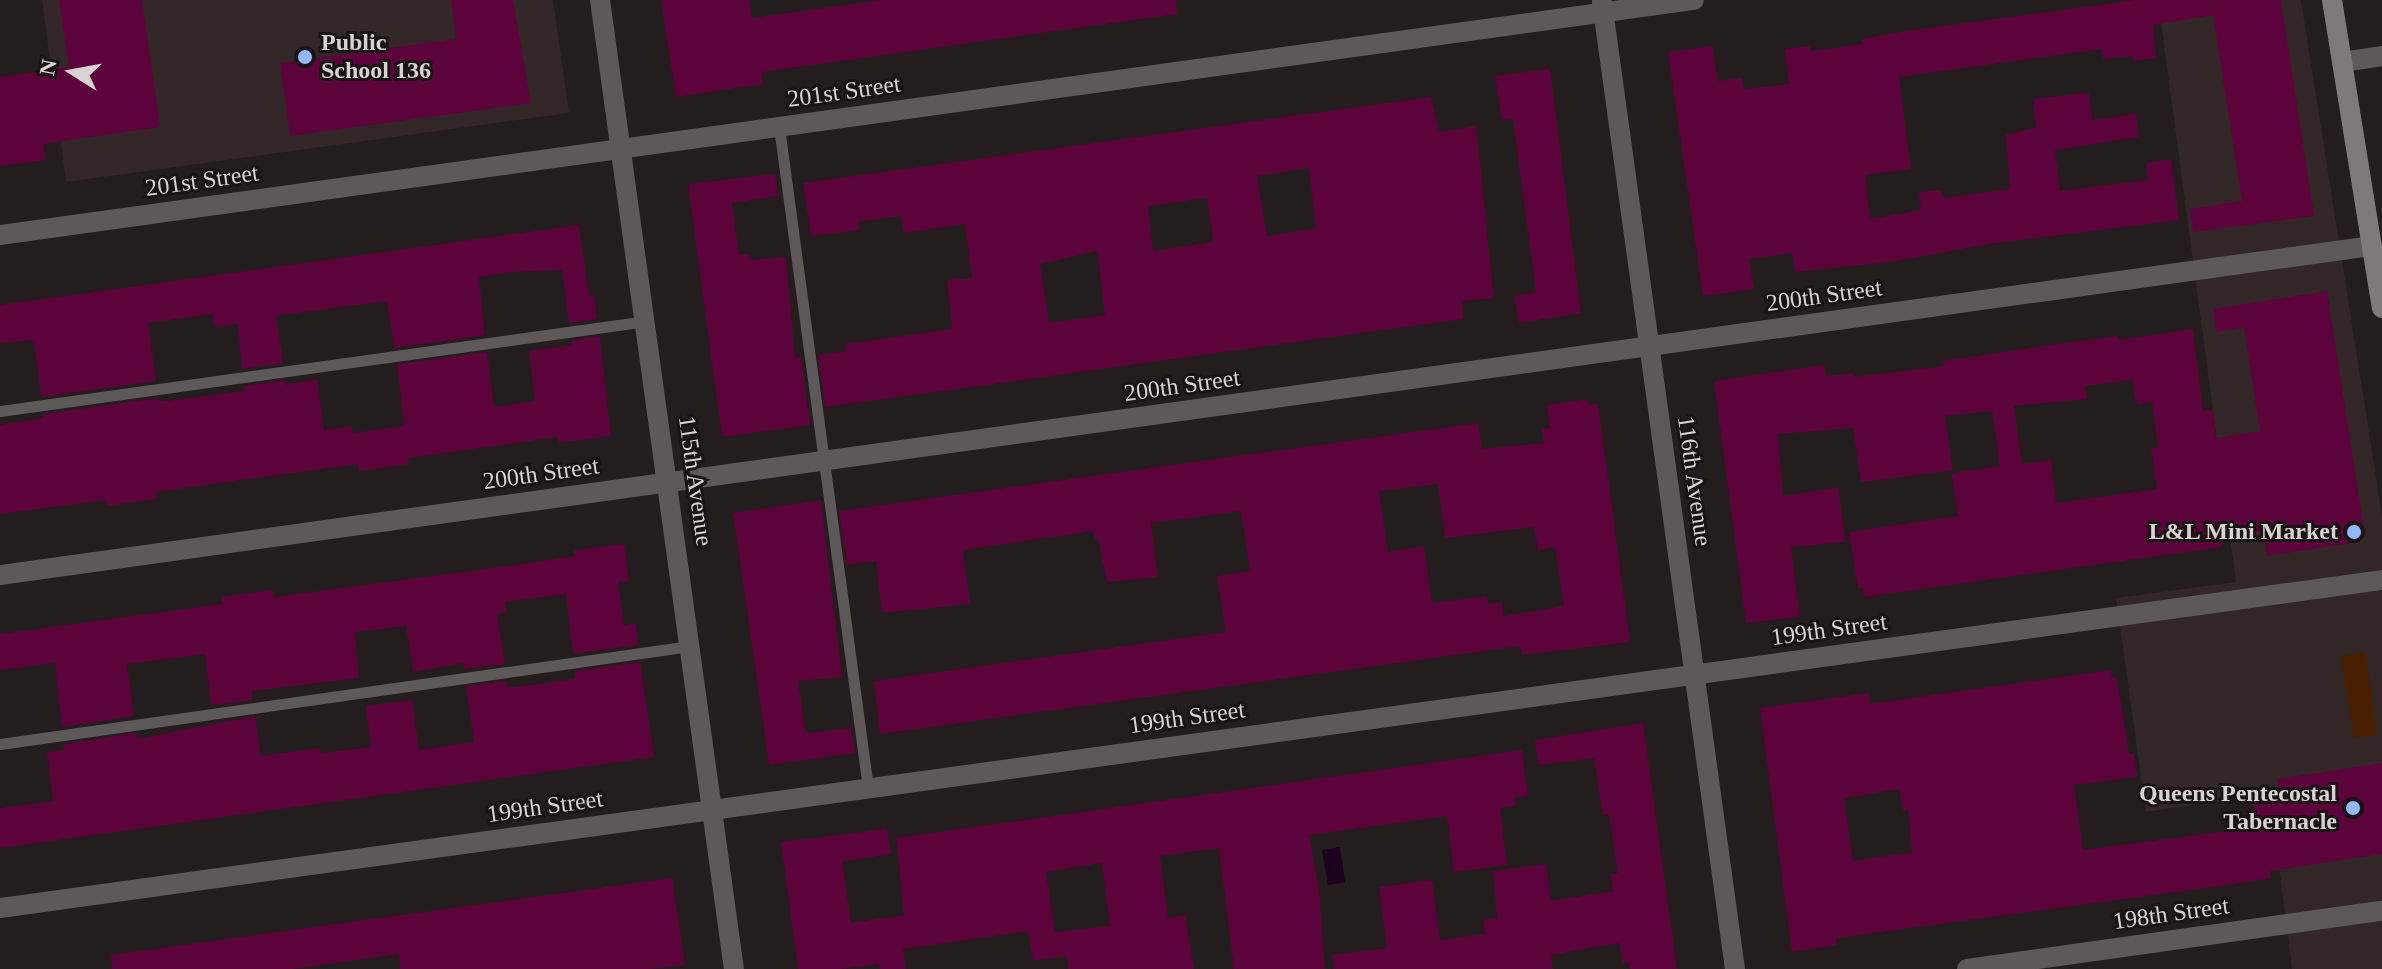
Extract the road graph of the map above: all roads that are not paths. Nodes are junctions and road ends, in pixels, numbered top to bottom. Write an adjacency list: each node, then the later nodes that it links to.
1 (600, 0): 8 (street, 115th Avenue)
2 (1694, 0): 4 (street, 201st Street)
3 (2332, 0): 6 (main road)
4 (1602, 6): 7 (street, 201st Street); 13 (street, 116th Avenue)
5 (2382, 56): 6 (street)
6 (2342, 62): 10 (main road)
7 (779, 127): 8 (street, 201st Street); 15 (lane)
8 (621, 149): 9 (street, 201st Street); 12 (street, 115th Avenue)
9 (0, 235)
10 (2372, 246): 11 (main road); 13 (street, 200th Street)
11 (2382, 308)
12 (647, 321): 14 (lane); 16 (street, 115th Avenue)
13 (1649, 347): 15 (street, 200th Street); 20 (street, 116th Avenue)
14 (0, 411)
15 (825, 461): 16 (street, 200th Street); 22 (lane)
16 (669, 483): 17 (street, 200th Street); 19 (street, 115th Avenue)
17 (0, 575)
18 (2382, 580): 20 (street, 199th Street)
19 (690, 646): 21 (lane); 23 (street, 115th Avenue)
20 (1694, 674): 22 (street, 199th Street); 27 (street, 116th Avenue)
21 (0, 744)
22 (868, 788): 23 (street, 199th Street)
23 (712, 810): 24 (street, 199th Street); 26 (street, 115th Avenue)
24 (0, 908)
25 (2382, 911): 28 (street, 198th Street)
26 (734, 969)
27 (1735, 969)
28 (1967, 969)

